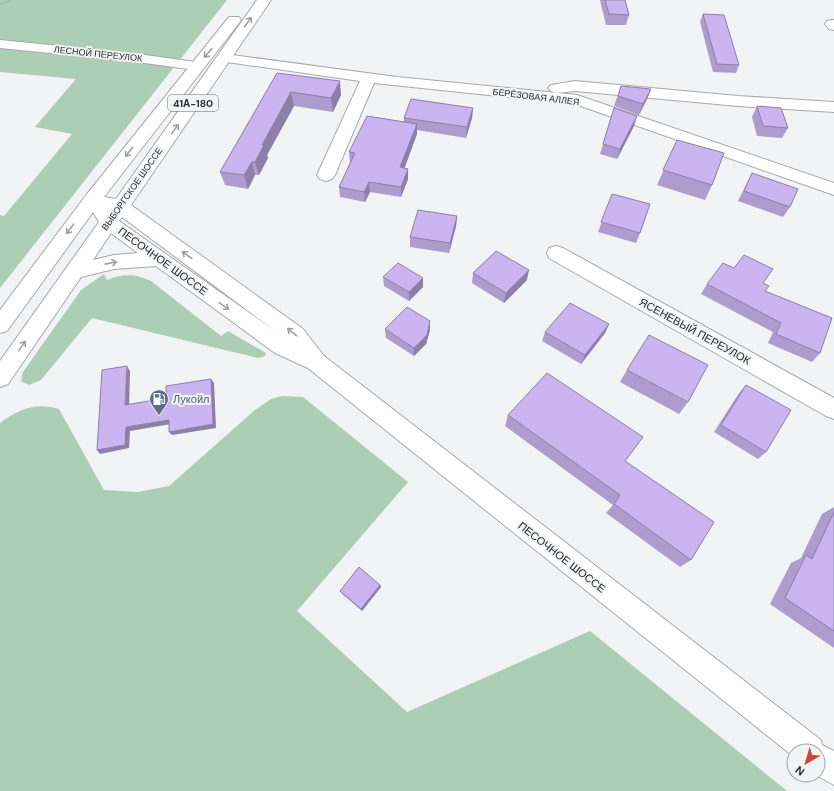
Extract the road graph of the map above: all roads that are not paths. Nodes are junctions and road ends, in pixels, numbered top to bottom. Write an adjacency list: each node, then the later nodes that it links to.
1 (249, 0): 5 (main road, 41А-180, one-way to 5)
2 (264, 0): 4 (main road, ВЫБОРГСКОЕ ШОССЕ / 41А-180, one-way to 2)
3 (0, 44): 5 (main road, ЛЕСНОЙ ПЕРЕУЛОК)
4 (225, 58): 6 (main road, БЕРЁЗОВАЯ АЛЛЕЯ); 12 (main road, ВЫБОРГСКОЕ ШОССЕ / 41А-180, one-way to 4)
5 (196, 66): 11 (main road, 41А-180, one-way to 11)
6 (369, 78): 7 (main road, БЕРЁЗОВАЯ АЛЛЕЯ); 9 (main road)
7 (506, 93): 8 (main road); 10 (main road, БЕРЁЗОВАЯ АЛЛЕЯ)
8 (834, 107)
9 (326, 175)
10 (834, 189)
11 (93, 198): 12 (main road, ПЕСОЧНОЕ ШОССЕ); 13 (main road, ПЕСОЧНОЕ ШОССЕ); 17 (main road, 41А-180, one-way to 17)
12 (120, 206): 13 (main road, ВЫБОРГСКОЕ ШОССЕ / 41А-180); 18 (main road, ПЕСОЧНОЕ ШОССЕ, one-way to 12)
13 (108, 222): 15 (main road, ПЕСОЧНОЕ ШОССЕ); 16 (main road, ВЫБОРГСКОЕ ШОССЕ / 41А-180)
14 (556, 253): 20 (main road, ЯСЕНЕВЫЙ ПЕРЕУЛОК)
15 (158, 259): 16 (main road, one-way to 15); 18 (main road, ПЕСОЧНОЕ ШОССЕ, one-way to 18)
16 (73, 272): 19 (main road, ВЫБОРГСКОЕ ШОССЕ / 41А-180, one-way to 16)
17 (0, 325)
18 (316, 362): 21 (main road, ПЕСОЧНОЕ ШОССЕ)
19 (0, 378)
20 (834, 409)
21 (800, 743)

